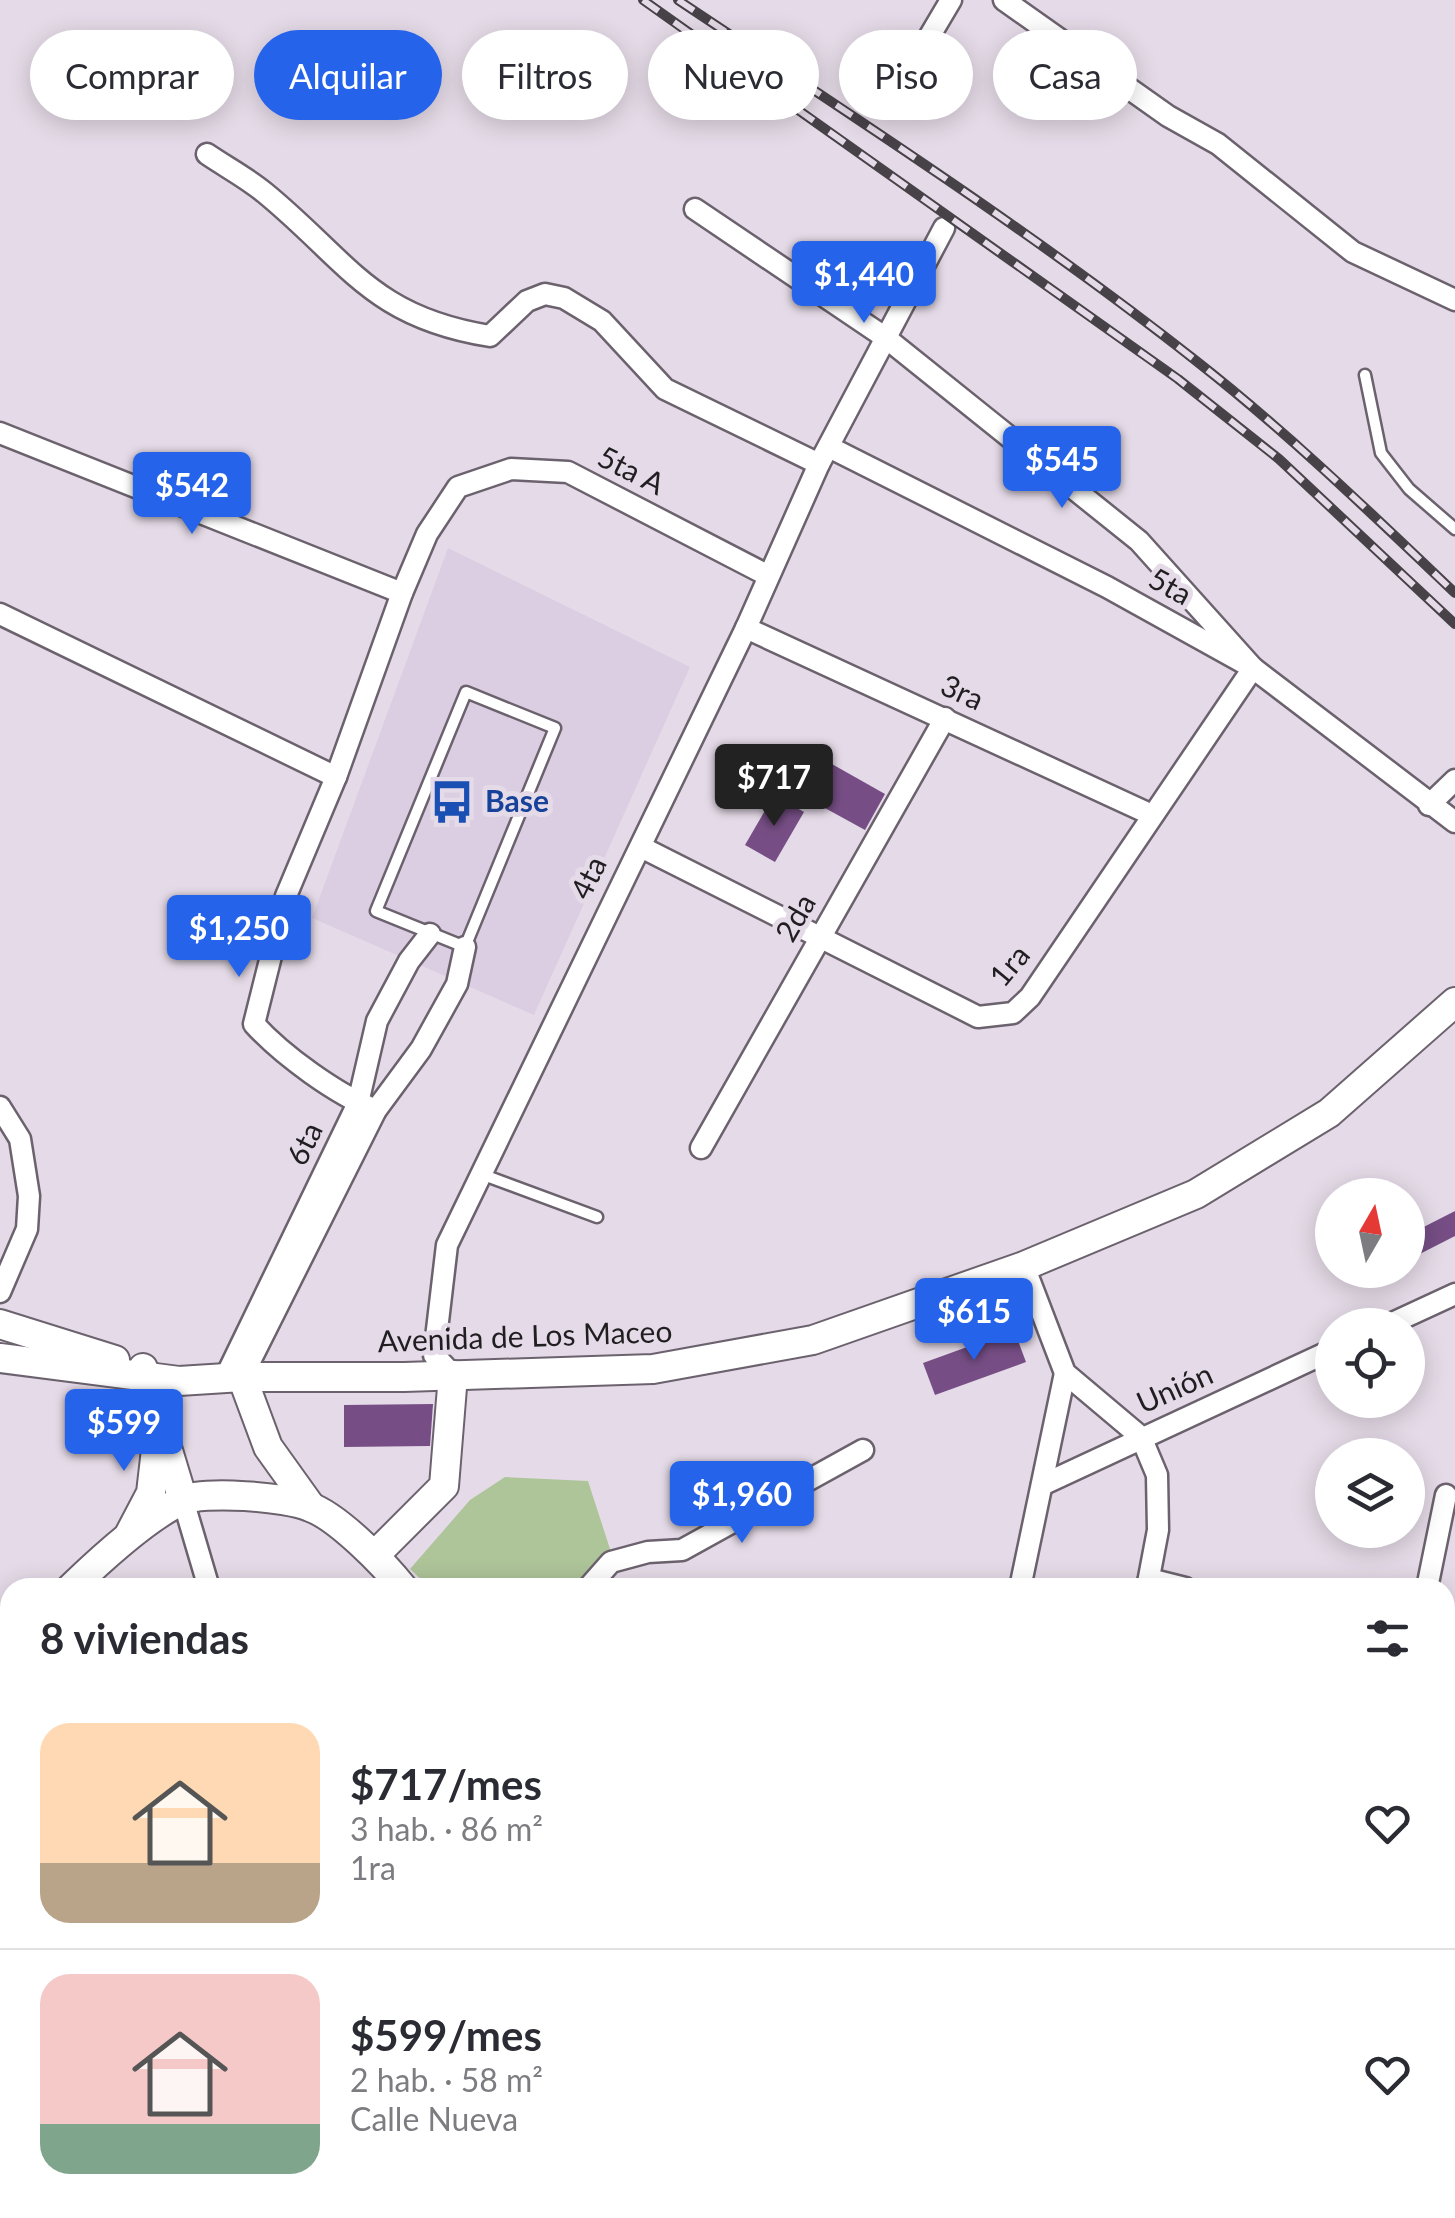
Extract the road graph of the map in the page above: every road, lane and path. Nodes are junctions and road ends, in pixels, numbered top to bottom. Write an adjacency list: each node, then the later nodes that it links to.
1 (951, 0): 3 (street)
2 (1004, 0): 7 (street)
3 (934, 30)
4 (207, 154): 11 (street, 5ta)
5 (695, 209): 8 (street)
6 (944, 228): 8 (street, 4ta)
7 (1455, 300)
8 (886, 338): 11 (street, 4ta); 17 (street)
9 (1365, 375): 12 (lane)
10 (0, 433): 14 (street)
11 (824, 456): 13 (street, 4ta); 17 (street, 5ta)
12 (1455, 529)
13 (767, 575): 14 (street, 5ta A); 16 (street, 4ta)
14 (402, 593): 19 (street, 5ta A)
15 (0, 614): 19 (street)
16 (746, 628): 18 (street, 3ra); 24 (street, 4ta)
17 (1252, 668): 21 (street, 5ta); 22 (street, 1ra)
18 (945, 718): 22 (street, 3ra); 26 (street, 2da)
19 (336, 777): 29 (street, 5ta A)
20 (1455, 780): 21 (street)
21 (1429, 805): 23 (street, 5ta)
22 (1152, 815): 26 (street, 1ra)
23 (1455, 822)
24 (640, 847): 26 (street, 1ra); 32 (street, 4ta)
25 (430, 934): 27 (lane); 27 (lane); 29 (street, 6ta)
26 (819, 936): 31 (street, 2da)
27 (464, 947): 29 (street, 6ta)
28 (1455, 1002): 34 (street, Avenida de Los Maceo)
29 (367, 1106): 44 (street, 6ta)
30 (0, 1107): 35 (street)
31 (701, 1148)
32 (480, 1174): 33 (lane); 43 (street, 4ta)
33 (597, 1217)
34 (1024, 1266): 42 (street); 43 (street, Avenida de Los Maceo)
35 (0, 1292)
36 (1455, 1294): 37 (street)
37 (1425, 1308)
38 (0, 1324): 41 (street, Avenida de Los Maceo)
39 (0, 1358): 41 (street, Avenida de Los Maceo)
40 (1315, 1358): 46 (street, Unión)
41 (145, 1373): 44 (street, Avenida de Los Maceo); 45 (street)
42 (1065, 1373): 46 (street); 48 (street)
43 (454, 1375): 44 (street, Avenida de Los Maceo); 53 (street, 4ta)
44 (234, 1377): 51 (street)
45 (160, 1420): 50 (street); 52 (street)
46 (1141, 1437): 48 (street, Unión); 59 (street)
47 (863, 1450): 57 (street)
48 (1042, 1484): 58 (street)
49 (1446, 1495): 60 (street)
50 (183, 1500): 51 (street); 52 (street); 55 (street)
51 (311, 1507): 53 (street)
52 (124, 1541): 54 (street)
53 (376, 1555): 56 (street)
54 (83, 1578)
55 (206, 1578)
56 (395, 1578)
57 (597, 1578)
58 (1022, 1578)
59 (1149, 1578)
60 (1429, 1578)

